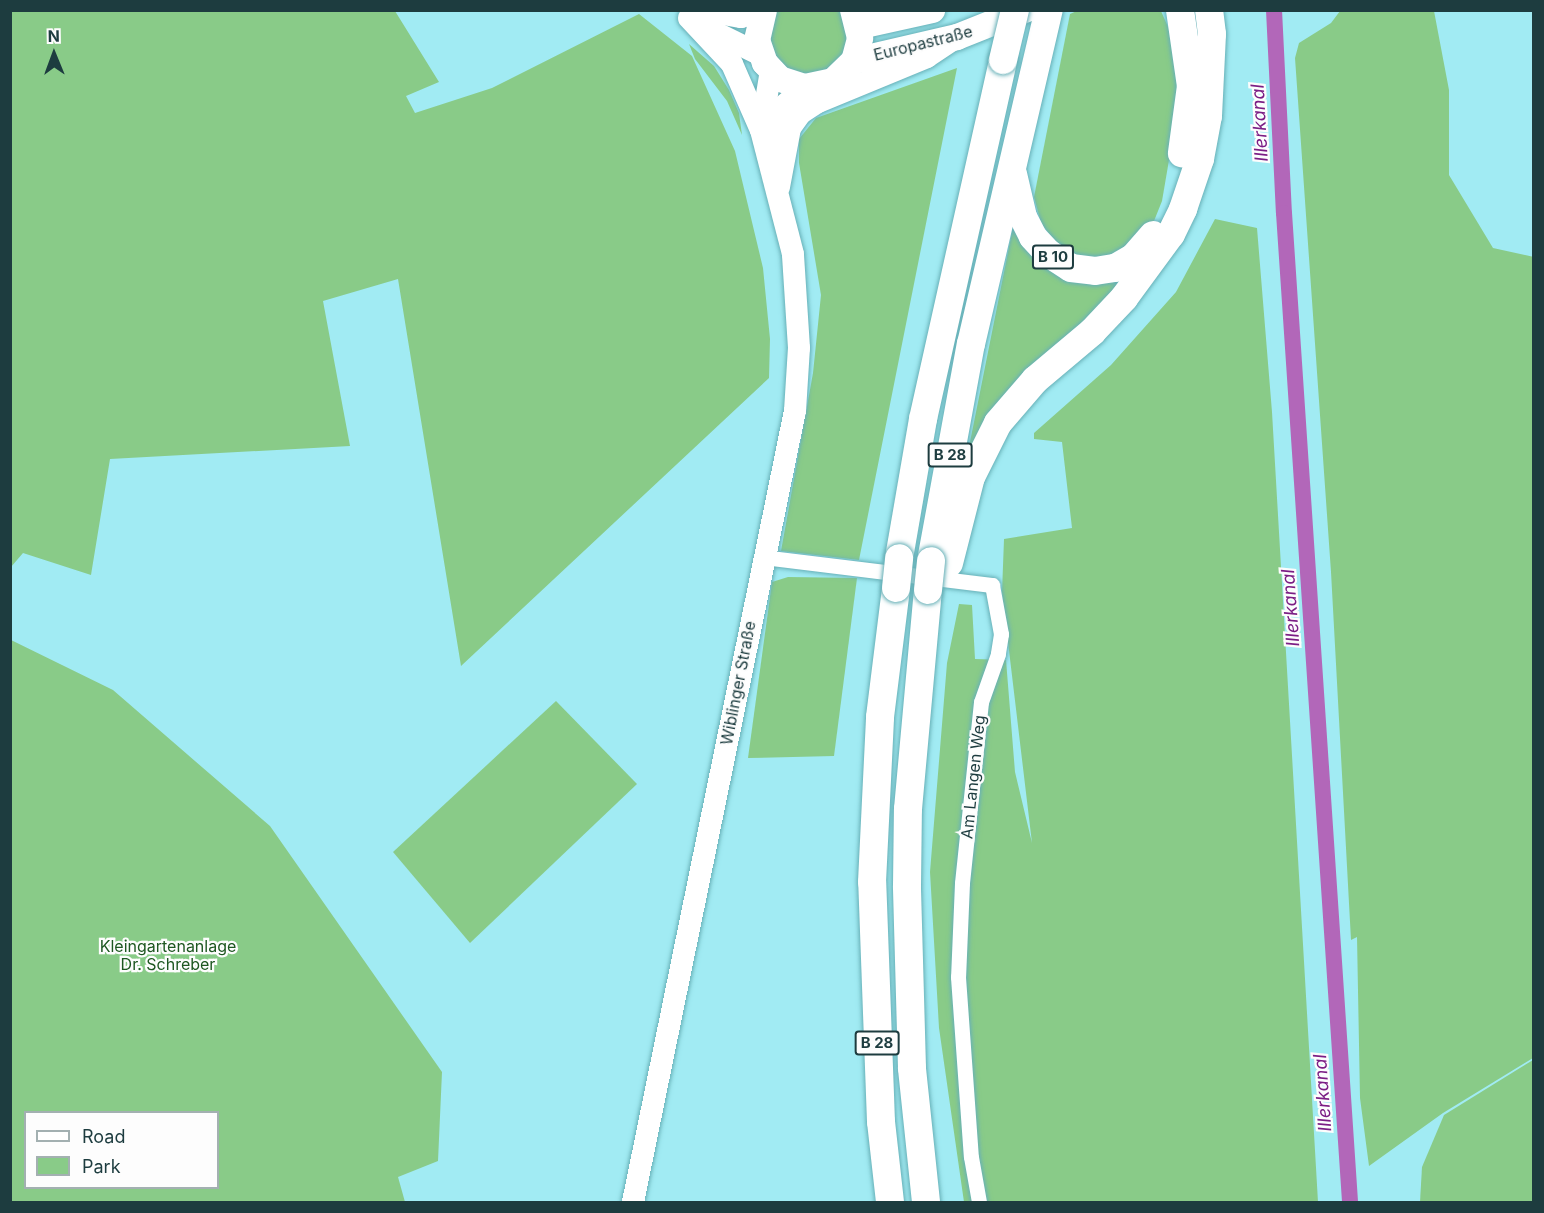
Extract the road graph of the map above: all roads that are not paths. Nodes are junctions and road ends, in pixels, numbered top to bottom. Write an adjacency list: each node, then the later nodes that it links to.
1 (763, 10): 8 (main road); 12 (main road)
2 (932, 10): 9 (main road, Europastraße)
3 (1015, 10): 21 (highway, B 28, bridge)
4 (1025, 10): 10 (main road, Europastraße)
5 (1049, 10): 16 (highway, B 10)
6 (1180, 10): 16 (highway, B 10)
7 (1209, 10): 19 (highway)
8 (689, 13): 12 (main road); 14 (main road)
9 (856, 18): 11 (main road)
10 (957, 37): 11 (main road, Europastraße); 17 (main road)
11 (854, 61): 13 (main road)
12 (766, 63): 13 (main road); 14 (main road, Wiblinger Straße)
13 (805, 87): 15 (main road, Wiblinger Straße)
14 (761, 130): 15 (main road, Wiblinger Straße)
15 (768, 162): 17 (main road, Wiblinger Straße)
16 (1011, 166): 19 (highway, B 28)
17 (777, 194): 18 (main road, Wiblinger Straße)
18 (763, 557): 20 (main road, Wiblinger Straße); 23 (street, Am Langen Weg)
19 (940, 562): 22 (highway, B 28)
20 (633, 1203)
21 (890, 1203)
22 (926, 1203)
23 (979, 1203)

